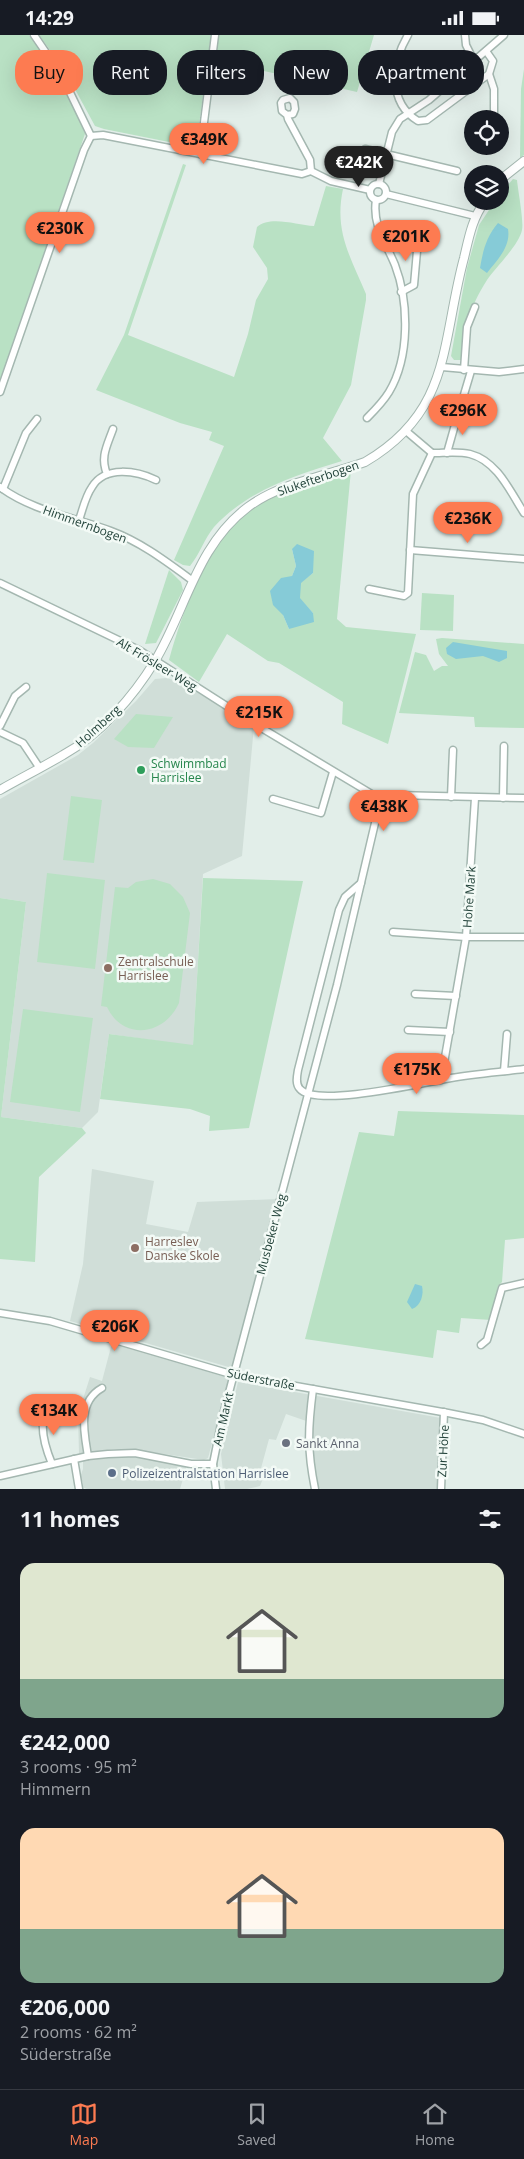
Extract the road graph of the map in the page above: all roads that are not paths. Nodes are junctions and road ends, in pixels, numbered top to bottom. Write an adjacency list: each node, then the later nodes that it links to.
1 (34, 35): 13 (street)
2 (215, 35): 15 (street)
3 (408, 35): 11 (street)
4 (465, 35): 6 (street)
5 (504, 35): 7 (street)
6 (468, 50)
7 (486, 51): 8 (street)
8 (488, 75): 10 (street); 11 (street)
9 (435, 95): 11 (street)
10 (494, 110)
11 (408, 112): 16 (street)
12 (287, 115): 18 (street)
13 (92, 135): 15 (street); 33 (street)
14 (365, 149): 16 (street)
15 (200, 154): 18 (street)
16 (386, 154): 19 (street); 21 (street)
17 (524, 161): 20 (street)
18 (311, 171): 22 (street)
19 (457, 171)
20 (509, 173)
21 (379, 184): 22 (street); 23 (street)
22 (370, 189): 24 (street)
23 (386, 194): 24 (street); 26 (street)
24 (376, 200): 27 (street)
25 (479, 210): 26 (street, Slukefterbogen)
26 (475, 216): 30 (street, Slukefterbogen)
27 (388, 249): 28 (street); 28 (street)
28 (401, 292): 34 (street)
29 (475, 307): 32 (street)
30 (442, 367): 32 (street); 37 (street, Slukefterbogen)
31 (524, 369): 32 (street)
32 (468, 370): 39 (street)
33 (0, 392)
34 (367, 418)
35 (37, 419): 42 (street)
36 (113, 429): 40 (street)
37 (406, 431): 38 (street); 47 (street, Slukefterbogen)
38 (432, 453): 39 (street); 45 (street)
39 (447, 453): 43 (street)
40 (107, 474): 41 (street); 44 (street)
41 (156, 480)
42 (2, 488): 44 (street, Himmernbogen)
43 (524, 513)
44 (79, 520): 47 (street, Himmernbogen)
45 (410, 550): 46 (street); 49 (street)
46 (524, 559)
47 (193, 581): 50 (street, Slukefterbogen)
48 (0, 583): 50 (street, Alt Frösleer Weg)
49 (369, 589)
50 (155, 660): 56 (street, Holmberg); 57 (street, Alt Frösleer Weg)
51 (26, 687): 52 (street)
52 (0, 726)
53 (0, 732): 56 (street)
54 (504, 746): 61 (street)
55 (453, 750): 59 (street)
56 (39, 767): 58 (street, Holmberg)
57 (333, 771): 63 (street); 64 (street, Alt Frösleer Weg)
58 (0, 790)
59 (451, 797): 60 (street); 64 (street)
60 (475, 798): 61 (street); 67 (street, Hohe Mark)
61 (503, 798): 62 (street)
62 (524, 798)
63 (273, 799)
64 (378, 801): 65 (street, Musbeker Weg)
65 (361, 883): 77 (street, Musbeker Weg); 77 (street)
66 (393, 932): 67 (street)
67 (466, 937): 68 (street); 70 (street, Hohe Mark)
68 (524, 937)
69 (415, 994): 70 (street)
70 (456, 996): 72 (street, Hohe Mark)
71 (408, 1030): 72 (street)
72 (450, 1032): 76 (street, Hohe Mark)
73 (507, 1035): 75 (street)
74 (524, 1069): 75 (street)
75 (504, 1071): 76 (street)
76 (441, 1080): 77 (street)
77 (308, 1094): 81 (street, Musbeker Weg)
78 (524, 1283): 80 (street)
79 (0, 1313): 81 (street, Süderstraße)
80 (481, 1345)
81 (234, 1375): 83 (street, Süderstraße); 89 (street, Am Markt)
82 (102, 1388): 87 (street)
83 (312, 1389): 85 (street, Süderstraße); 94 (street)
84 (52, 1403): 90 (street)
85 (444, 1412): 86 (street, Süderstraße); 95 (street, Zur Höhe)
86 (524, 1434)
87 (88, 1456): 88 (street); 89 (street)
88 (74, 1459): 90 (street); 92 (street)
89 (213, 1464): 93 (street)
90 (52, 1465): 91 (street)
91 (0, 1476)
92 (79, 1489)
93 (216, 1489)
94 (315, 1489)
95 (441, 1489)

